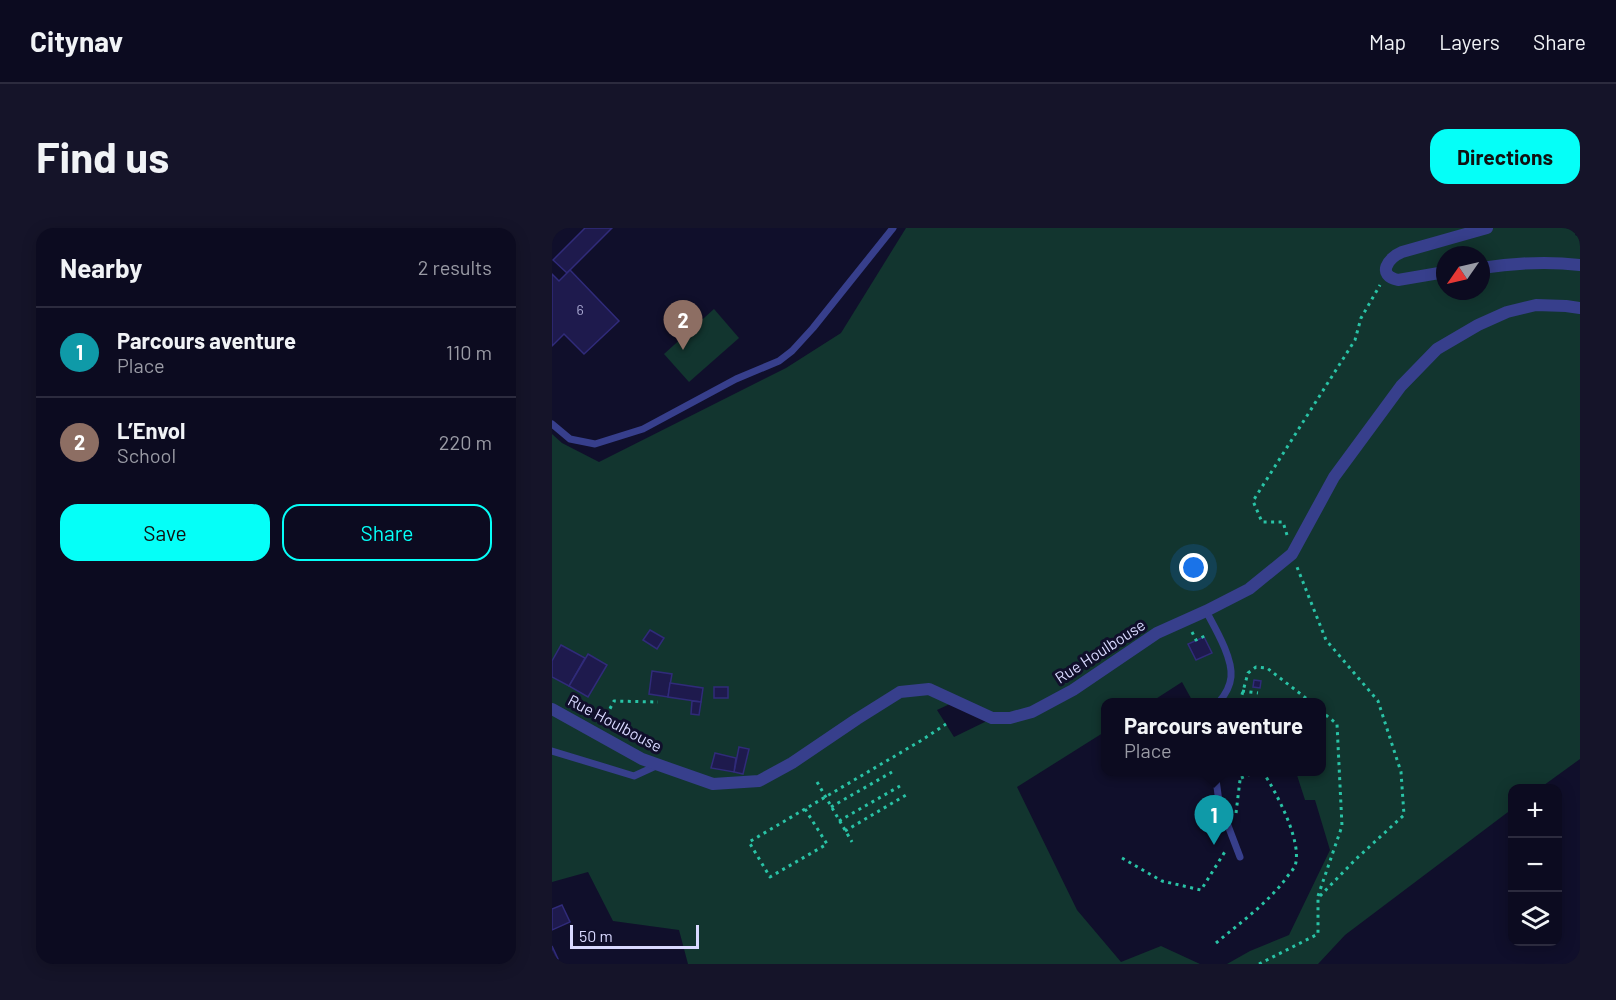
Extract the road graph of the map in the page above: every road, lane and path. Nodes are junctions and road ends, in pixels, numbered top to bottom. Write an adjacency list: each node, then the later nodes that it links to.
1 (893, 228): 8 (lane)
2 (1487, 228): 5 (street)
3 (1580, 265): 4 (street)
4 (1490, 267)
5 (1387, 273): 6 (street); 9 (path)
6 (1436, 274)
7 (1580, 309): 9 (street, Rue Houlbouse)
8 (552, 424)
9 (1292, 554): 10 (street, Rue Houlbouse); 38 (path)
10 (1206, 611): 11 (lane); 20 (street, Rue Houlbouse)
11 (1223, 698)
12 (1241, 698): 13 (path)
13 (1306, 698)
14 (658, 702): 18 (path)
15 (552, 709): 18 (street, Rue Houlbouse)
16 (1326, 714): 38 (path)
17 (946, 724): 29 (path)
18 (597, 734): 20 (street, Rue Houlbouse)
19 (552, 751): 20 (lane)
20 (658, 765)
21 (892, 772): 30 (path)
22 (1216, 776): 34 (lane)
23 (1246, 776): 25 (path)
24 (1266, 776): 39 (path)
25 (1241, 778): 34 (path)
26 (817, 782): 29 (path)
27 (900, 786): 32 (path)
28 (906, 795): 33 (path)
29 (826, 797): 30 (path); 31 (path)
30 (831, 807): 32 (path)
31 (805, 809): 31 (path)
32 (839, 821): 33 (path)
33 (845, 831): 35 (path)
34 (1233, 839): 36 (lane); 37 (path)
35 (852, 842)
36 (1240, 857)
37 (1122, 858)
38 (1318, 898): 40 (path)
39 (1216, 943)
40 (1259, 964)

